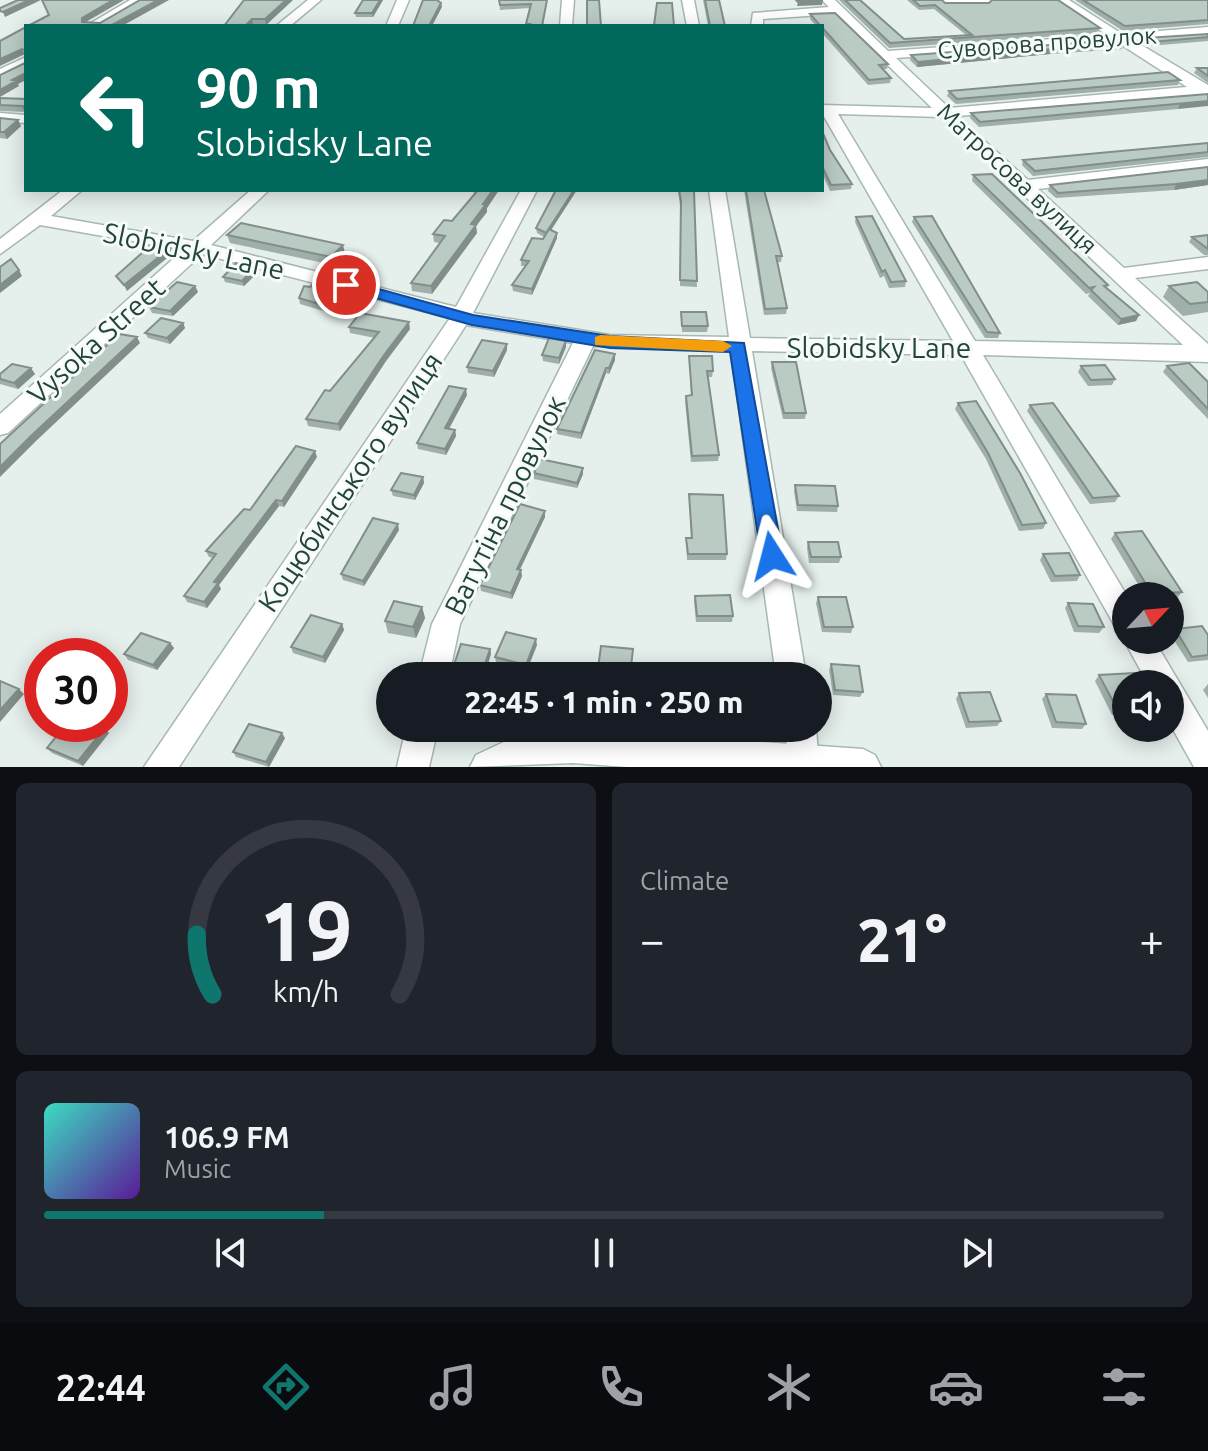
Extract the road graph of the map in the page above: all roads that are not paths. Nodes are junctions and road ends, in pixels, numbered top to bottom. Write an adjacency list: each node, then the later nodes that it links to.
1 (139, 0): 10 (street)
2 (315, 0): 11 (street)
3 (403, 0): 12 (street)
4 (568, 0): 13 (street)
5 (688, 0): 14 (street)
6 (944, 0): 7 (street)
7 (988, 0)
8 (1061, 0): 17 (street)
9 (833, 5): 15 (street); 18 (street, Матросова вулиця)
10 (96, 24)
11 (285, 24)
12 (393, 24)
13 (566, 24)
14 (693, 24)
15 (757, 24)
16 (1208, 31): 17 (street, Суворова провулок)
17 (1120, 38): 18 (street, Суворова провулок); 21 (street)
18 (885, 55): 23 (street, Матросова вулиця)
19 (24, 62): 20 (street)
20 (0, 75)
21 (1206, 91): 23 (street)
22 (825, 109): 23 (street); 40 (street)
23 (945, 113): 27 (street, Матросова вулиця)
24 (0, 117): 25 (street)
25 (24, 119)
26 (1208, 164): 27 (street)
27 (1023, 186): 36 (street, Матросова вулиця)
28 (71, 192): 32 (street)
29 (259, 192): 34 (street, Vysoka Street)
30 (528, 192): 37 (street, Коцюбинського вулиця)
31 (717, 192): 39 (street)
32 (37, 219): 33 (street); 34 (street, Slobidsky Lane)
33 (0, 248)
34 (200, 248): 37 (street, Slobidsky Lane); 42 (street, Vysoka Street)
35 (1208, 263): 36 (street)
36 (1120, 274): 41 (street, Матросова вулиця)
37 (462, 315): 38 (street, Slobidsky Lane); 51 (street, Коцюбинського вулиця)
38 (586, 338): 39 (street, Slobidsky Lane); 44 (street, Ватутіна провулок)
39 (738, 347): 40 (street, Slobidsky Lane); 45 (street)
40 (969, 348): 41 (street, Slobidsky Lane); 43 (street)
41 (1207, 353)
42 (0, 427)
43 (1112, 595)
44 (437, 662)
45 (789, 662)
46 (1184, 719): 49 (street)
47 (419, 742): 52 (street)
48 (802, 742): 50 (street)
49 (1208, 761)
50 (805, 763): 53 (street); 54 (street)
51 (160, 767)
52 (413, 767)
53 (488, 767)
54 (863, 767)

